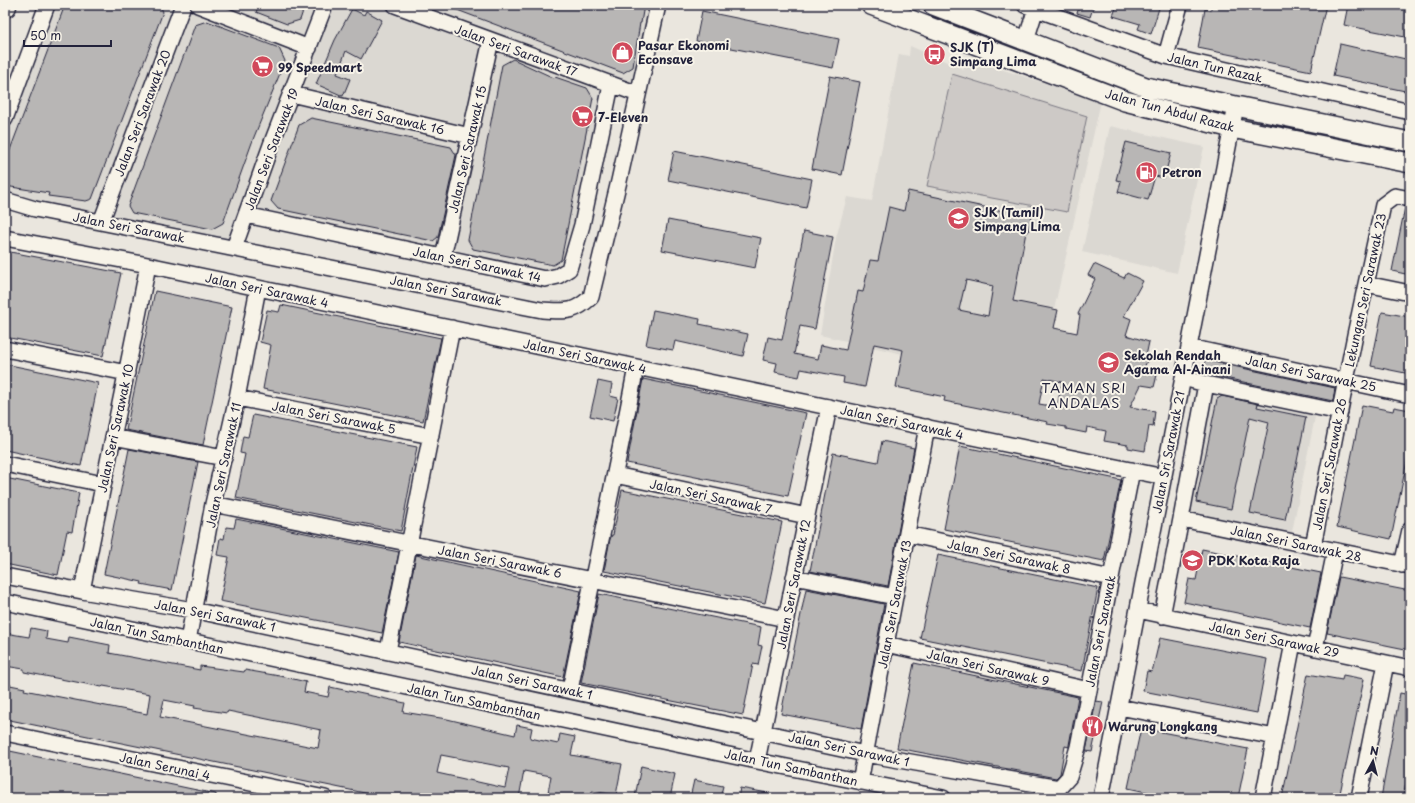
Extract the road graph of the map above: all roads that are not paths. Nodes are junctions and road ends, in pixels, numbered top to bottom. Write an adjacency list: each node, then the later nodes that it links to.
1 (47, 5): 20 (street)
2 (183, 5): 28 (street, Jalan Seri Sarawak 20)
3 (198, 5): 13 (street)
4 (325, 5): 13 (street, Jalan Seri Sarawak 19)
5 (395, 5): 11 (street, Jalan Seri Sarawak 17)
6 (658, 5): 17 (street, Jalan Seri Sarawak)
7 (871, 5): 21 (main road, Jalan Tun Abdul Razak)
8 (933, 5): 12 (main road, Jalan Tun Abdul Razak)
9 (1180, 5): 14 (street)
10 (1032, 6): 12 (street); 14 (street, Jalan Tun Razak)
11 (491, 40): 15 (street, Jalan Seri Sarawak 17); 22 (street, Jalan Seri Sarawak 15)
12 (1026, 40): 18 (main road, Jalan Tun Abdul Razak)
13 (309, 48): 16 (street, Jalan Seri Sarawak 19)
14 (1166, 56): 19 (street, Jalan Tun Razak)
15 (611, 85): 17 (street, Jalan Seri Sarawak 17); 31 (street, Jalan Seri Sarawak 14)
16 (291, 94): 22 (street, Jalan Seri Sarawak 16); 27 (street, Jalan Seri Sarawak 19)
17 (638, 94): 30 (street, Jalan Seri Sarawak)
18 (1236, 106): 21 (street, Jalan Sri Sarawak 21); 23 (main road, Jalan Tun Abdul Razak)
19 (1410, 112)
20 (5, 119)
21 (1232, 128): 24 (main road, Jalan Tun Abdul Razak); 37 (street, Jalan Sri Sarawak 21)
22 (470, 136): 31 (street, Jalan Seri Sarawak 15)
23 (1406, 141): 24 (main road)
24 (1404, 162)
25 (1410, 199): 33 (street, Lekungan Seri Sarawak 23)
26 (5, 200): 28 (street, Jalan Seri Sarawak)
27 (246, 215): 30 (street, Jalan Seri Sarawak 19); 31 (street, Jalan Seri Sarawak 14)
28 (101, 222): 30 (street, Jalan Seri Sarawak)
29 (5, 238): 32 (street, Jalan Seri Sarawak 4)
30 (234, 248)
31 (442, 257)
32 (148, 265): 34 (street, Jalan Seri Sarawak 4); 40 (street, Jalan Seri Sarawak 10)
33 (1366, 284): 35 (street); 42 (street, Lekungan Seri Sarawak 23)
34 (258, 288): 36 (street, Jalan Seri Sarawak 4); 45 (street, Jalan Seri Sarawak 11)
35 (1410, 293)
36 (452, 328): 39 (street, Jalan Seri Sarawak 4); 49 (street)
37 (1189, 347): 41 (street, Jalan Sri Sarawak 21); 42 (street, Jalan Seri Sarawak 25)
38 (5, 348): 40 (street)
39 (636, 367): 46 (street, Jalan Seri Sarawak 4); 54 (street)
40 (127, 373): 50 (street, Jalan Seri Sarawak 10)
41 (1183, 378): 43 (street); 55 (street, Jalan Sri Sarawak 21)
42 (1346, 381): 44 (street, Jalan Seri Sarawak 25); 47 (street, Jalan Seri Sarawak 26)
43 (1206, 384): 47 (street); 59 (street)
44 (1410, 395)
45 (237, 398): 49 (street, Jalan Seri Sarawak 5); 51 (street, Jalan Seri Sarawak 11)
46 (828, 407): 48 (street, Jalan Seri Sarawak 4); 58 (street, Jalan Seri Sarawak 12)
47 (1340, 412): 63 (street, Jalan Seri Sarawak 26)
48 (927, 427): 53 (street, Jalan Seri Sarawak 4); 61 (street, Jalan Seri Sarawak 13)
49 (431, 436): 62 (street)
50 (113, 437): 51 (street); 56 (street, Jalan Seri Sarawak 10)
51 (224, 458): 57 (street, Jalan Seri Sarawak 11)
52 (5, 464): 56 (street)
53 (1132, 470): 55 (street, Jalan Seri Sarawak 4); 68 (street, Jalan Seri Sarawak)
54 (616, 476): 58 (street, Jalan Seri Sarawak 7); 69 (street)
55 (1164, 476): 74 (street, Jalan Sri Sarawak 21)
56 (103, 484): 70 (street, Jalan Seri Sarawak 10)
57 (213, 504): 62 (street, Jalan Seri Sarawak 6); 73 (street, Jalan Seri Sarawak 11)
58 (806, 516): 67 (street, Jalan Seri Sarawak 12)
59 (1181, 520): 63 (street, Jalan Seri Sarawak 28); 75 (street)
60 (1410, 530): 65 (street)
61 (907, 534): 68 (street, Jalan Seri Sarawak 8); 71 (street, Jalan Seri Sarawak 13)
62 (410, 543): 69 (street, Jalan Seri Sarawak 6); 81 (street)
63 (1313, 546): 64 (street, Jalan Seri Sarawak 28)
64 (1336, 551): 65 (street, Jalan Seri Sarawak 28); 80 (street)
65 (1406, 566)
66 (5, 576): 70 (street, Jalan Seri Sarawak 1)
67 (794, 577): 71 (street); 76 (street, Jalan Seri Sarawak 12)
68 (1110, 578): 85 (street, Jalan Seri Sarawak)
69 (592, 580): 76 (street, Jalan Seri Sarawak 6); 84 (street)
70 (82, 591): 73 (street, Jalan Seri Sarawak 1)
71 (895, 597): 79 (street, Jalan Seri Sarawak 13)
72 (5, 602): 77 (street, Jalan Tun Sambanthan)
73 (194, 610): 77 (street, Jalan Seri Sarawak 11); 81 (street, Jalan Seri Sarawak 1)
74 (1138, 610): 75 (street, Jalan Seri Sarawak 29); 86 (street, Jalan Sri Sarawak 21)
75 (1162, 616): 78 (street, Jalan Seri Sarawak 29)
76 (786, 620): 87 (street, Jalan Seri Sarawak 12)
77 (188, 641): 91 (street, Jalan Tun Sambanthan)
78 (1293, 643): 80 (street, Jalan Seri Sarawak 29); 89 (street)
79 (886, 644): 85 (street, Jalan Seri Sarawak 9); 90 (street, Jalan Seri Sarawak 13)
80 (1315, 648): 82 (street, Jalan Seri Sarawak 29)
81 (388, 651): 84 (street, Jalan Seri Sarawak 1)
82 (1386, 663): 83 (street, Jalan Seri Sarawak 29); 98 (street)
83 (1410, 668)
84 (570, 690): 87 (street, Jalan Seri Sarawak 1)
85 (1089, 690): 93 (street, Jalan Seri Sarawak)
86 (1119, 707): 89 (street); 96 (street, Jalan Sri Sarawak 21)
87 (763, 731): 90 (street, Jalan Seri Sarawak 1); 91 (street, Jalan Seri Sarawak 12)
88 (5, 733): 94 (street, Jalan Serunai 4)
89 (1275, 737): 97 (street)
90 (865, 754): 92 (street, Jalan Seri Sarawak 13); 93 (street, Jalan Seri Sarawak 1)
91 (757, 761): 92 (street, Jalan Tun Sambanthan)
92 (860, 782): 95 (street, Jalan Tun Sambanthan)
93 (1059, 788)
94 (325, 798)
95 (943, 798)
96 (1101, 798)
97 (1263, 798)
98 (1359, 798)

